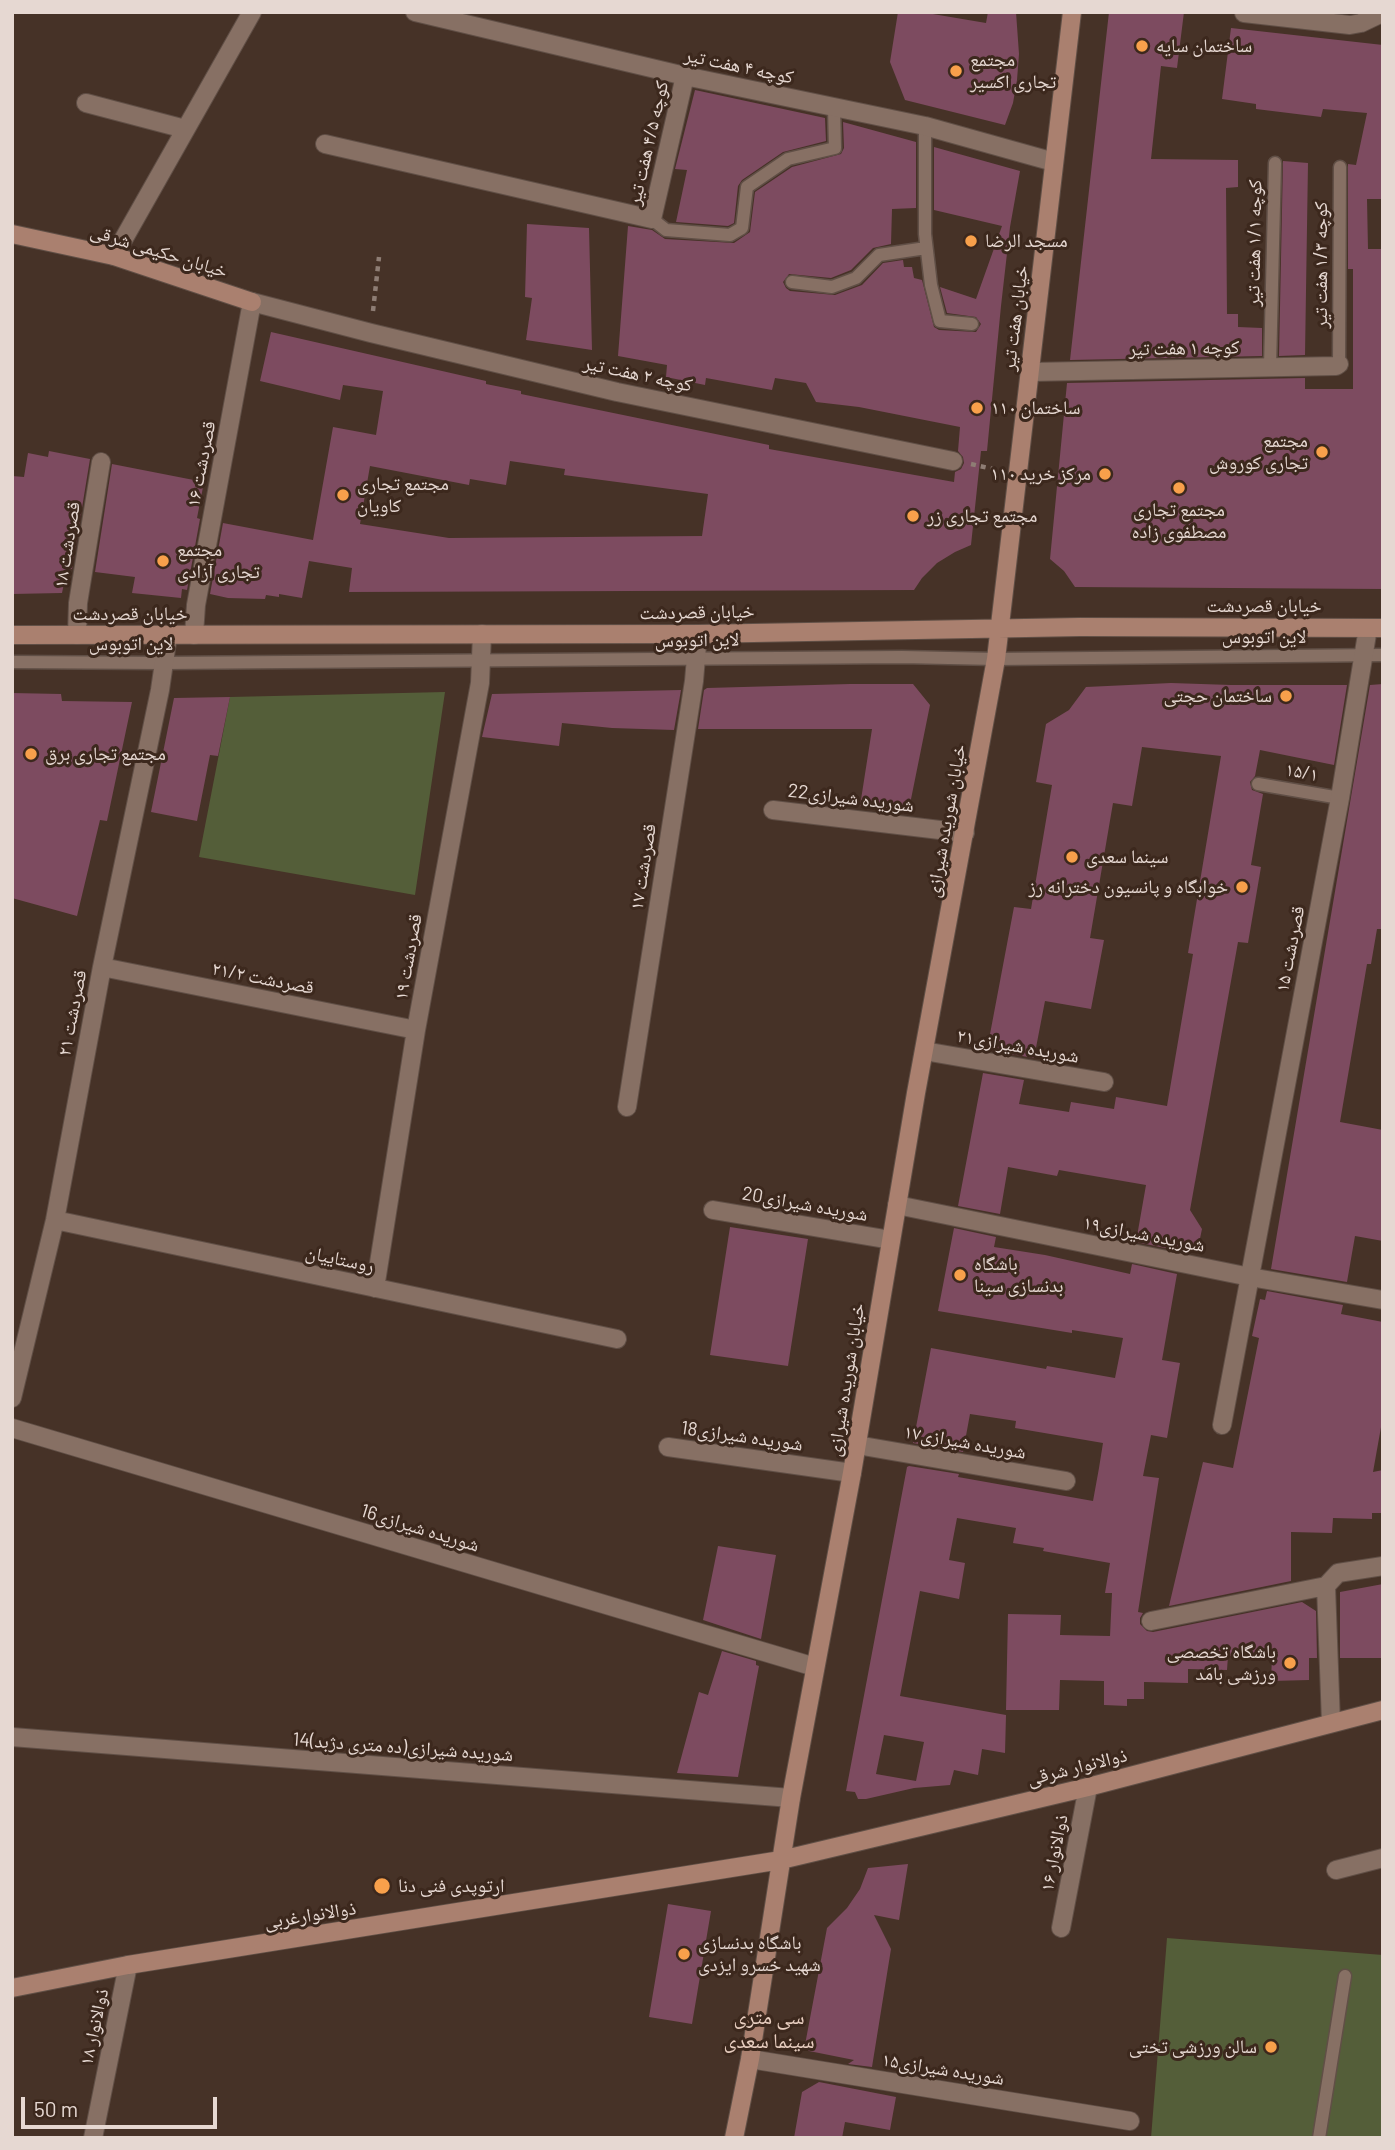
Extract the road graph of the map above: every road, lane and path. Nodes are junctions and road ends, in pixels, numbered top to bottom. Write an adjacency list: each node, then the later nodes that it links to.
1 (252, 12): 10 (street)
2 (415, 12): 6 (street, کوچه ۴ هفت تیر)
3 (1072, 12): 12 (main road, خیابان هفت تیر)
4 (1244, 13): 5 (street)
5 (1382, 13)
6 (685, 76): 8 (street, کوچه ۴ هفت تیر); 15 (street, کوچه ۴/۵ هفت تیر)
7 (86, 103): 10 (street)
8 (834, 108): 9 (street, کوچه ۴ هفت تیر); 15 (lane)
9 (925, 126): 12 (street, کوچه ۴ هفت تیر); 17 (lane)
10 (185, 129): 18 (street)
11 (325, 144): 15 (street)
12 (1054, 162): 26 (main road, خیابان هفت تیر)
13 (1275, 163): 25 (lane, کوچه ۱/۱ هفت تیر)
14 (1340, 167): 24 (lane, کوچه ۱/۳ هفت تیر)
15 (652, 219)
16 (12, 234): 18 (main road, خیابان حکیمی شرقی)
17 (926, 248): 20 (lane); 22 (lane)
18 (114, 256): 21 (main road, خیابان حکیمی شرقی)
19 (379, 257): 23 (path)
20 (792, 282)
21 (252, 302): 23 (street, کوچه ۲ هفت تیر); 37 (street, قصردشت ۱۶)
22 (972, 324)
23 (371, 333): 27 (street, کوچه ۲ هفت تیر)
24 (1339, 364): 25 (street, کوچه ۱ هفت تیر)
25 (1270, 367): 26 (street, کوچه ۱ هفت تیر)
26 (1030, 372): 29 (main road, خیابان هفت تیر)
27 (953, 461): 29 (path)
28 (101, 462): 35 (street, قصردشت ۱۸)
29 (1018, 474): 30 (main road, خیابان هفت تیر)
30 (1000, 628): 31 (main road, خیابان قصردشت); 33 (main road, خیابان قصردشت); 40 (main road, خیابان شوریده شیرازی)
31 (1376, 628): 38 (street, قصردشت ۱۵)
32 (482, 634): 33 (main road, خیابان قصردشت); 37 (main road, خیابان قصردشت); 41 (street, قصردشت ۱۹)
33 (698, 634): 39 (street, قصردشت ۱۷)
34 (12, 635): 35 (main road, خیابان قصردشت)
35 (77, 635): 36 (main road, خیابان قصردشت)
36 (168, 635): 37 (main road, خیابان قصردشت); 43 (street, قصردشت ۲۱)
37 (194, 635)
38 (1374, 655): 40 (lane, لاین اتوبوس); 45 (street, قصردشت ۱۵)
39 (696, 659): 40 (lane, لاین اتوبوس); 41 (lane, لاین اتوبوس); 52 (street, قصردشت ۱۷)
40 (996, 659): 47 (main road, خیابان شوریده شیرازی)
41 (482, 661): 43 (lane, لاین اتوبوس); 49 (street, قصردشت ۱۹)
42 (12, 663): 43 (lane, لاین اتوبوس)
43 (163, 663): 48 (street, قصردشت ۲۱)
44 (1258, 784): 45 (lane, ۱۵/۱)
45 (1340, 799): 57 (street, قصردشت ۱۵)
46 (773, 810): 47 (street, 22شوریده شیرازی)
47 (965, 833): 50 (main road, خیابان شوریده شیرازی)
48 (102, 967): 49 (street, قصردشت ۲۱/۲); 55 (street, قصردشت ۲۱)
49 (416, 1030): 58 (street, قصردشت ۱۹)
50 (924, 1051): 51 (street, شوریده شیرازی۲۱); 53 (main road, خیابان شوریده شیرازی)
51 (1104, 1082)
52 (627, 1107)
53 (897, 1205): 56 (main road, خیابان شوریده شیرازی); 57 (street, شوریده شیرازی۱۹)
54 (713, 1210): 56 (street, 20شوریده شیرازی)
55 (55, 1220): 58 (street, روستاییان); 61 (street, قصردشت ۲۱)
56 (891, 1240): 64 (main road, خیابان شوریده شیرازی)
57 (1250, 1277): 59 (street, شوریده شیرازی۱۹); 62 (street, قصردشت ۱۵)
58 (375, 1288): 60 (street, روستاییان)
59 (1383, 1300)
60 (617, 1339)
61 (12, 1398)
62 (1222, 1425)
63 (12, 1428): 71 (street, شوریده شیرازی16)
64 (857, 1445): 66 (main road, خیابان شوریده شیرازی); 67 (street, شوریده شیرازی۱۷)
65 (668, 1447): 66 (street, 18شوریده شیرازی)
66 (852, 1473): 71 (main road, خیابان شوریده شیرازی)
67 (1066, 1481)
68 (1383, 1566): 69 (street)
69 (1326, 1586): 70 (street); 73 (street)
70 (1151, 1621)
71 (815, 1667): 76 (main road, خیابان شوریده شیرازی)
72 (1383, 1710): 73 (main road, ذوالانوار شرقی)
73 (1331, 1723): 75 (main road, ذوالانوار شرقی)
74 (12, 1737): 76 (street, 14شوریده شیرازی(ده متری دژبد))
75 (1088, 1787): 78 (main road, ذوالانوار شرقی); 80 (street, ذوالانوار ۱۶)
76 (791, 1798): 78 (main road, خیابان شوریده شیرازی)
77 (1383, 1858): 79 (street)
78 (781, 1860): 81 (main road, ذوالانوارغربی); 84 (main road, خیابان شوریده شیرازی)
79 (1336, 1870)
80 (1061, 1928)
81 (128, 1965): 83 (main road, ذوالانوارغربی); 86 (street, ذوالانوار ۱۸)
82 (1345, 1976): 88 (lane)
83 (12, 1988)
84 (750, 2059): 85 (street, شوریده شیرازی۱۵); 87 (main road, خیابان شوریده شیرازی)
85 (1130, 2121)
86 (93, 2138)
87 (734, 2138)
88 (1320, 2138)

